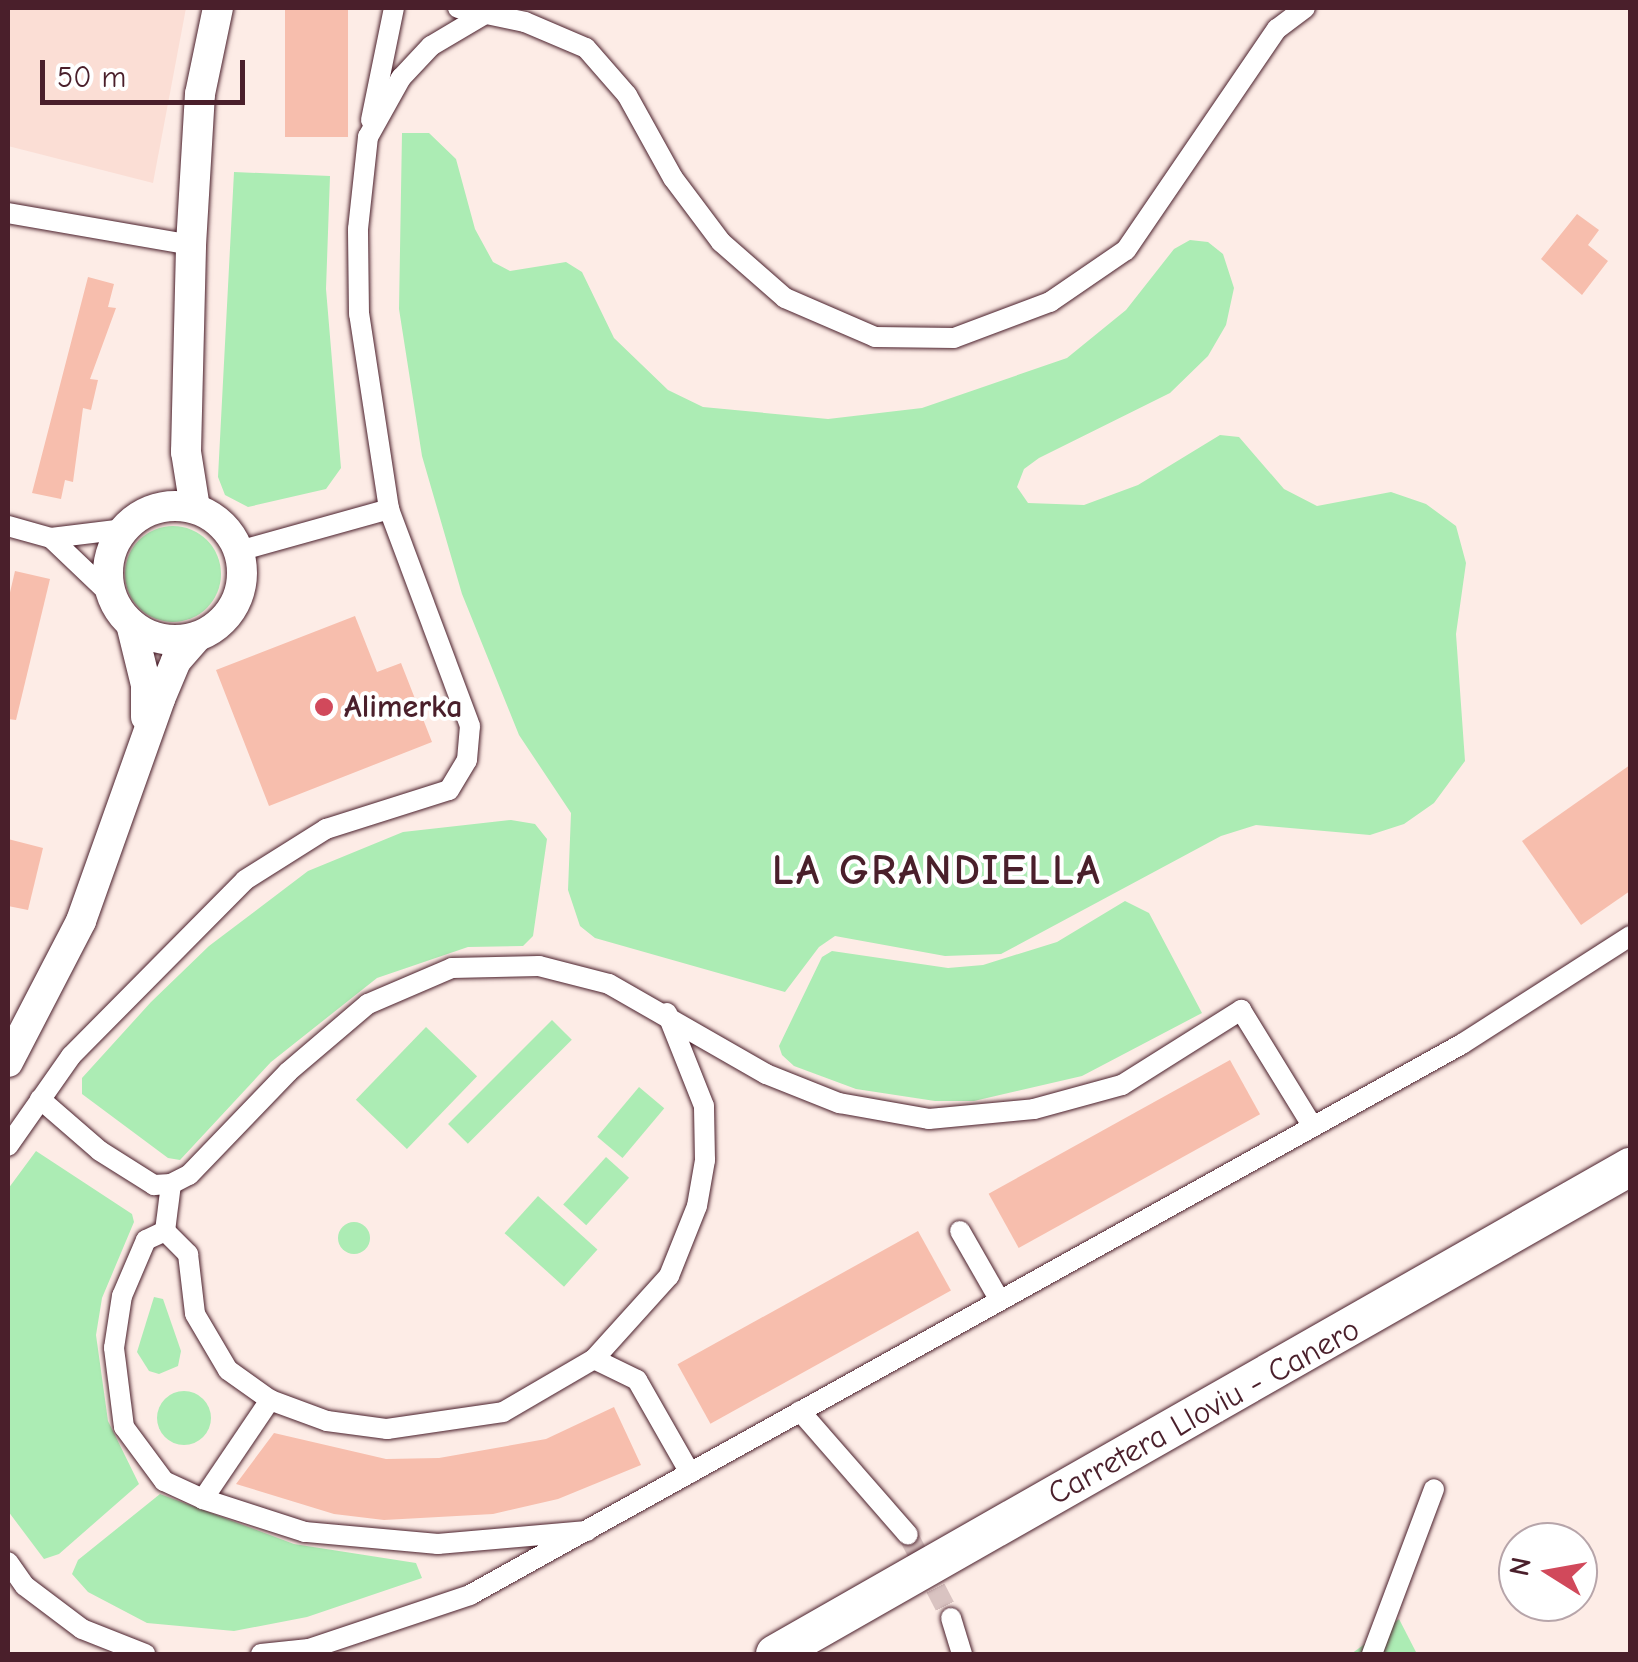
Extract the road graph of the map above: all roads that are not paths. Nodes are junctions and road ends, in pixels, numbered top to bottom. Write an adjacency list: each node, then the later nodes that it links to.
1 (218, 8): 8 (main road)
2 (394, 8): 6 (street)
3 (458, 8): 5 (street)
4 (1304, 8): 5 (street)
5 (485, 14): 6 (street)
6 (368, 137): 12 (street)
7 (8, 213): 8 (street)
8 (191, 245): 9 (main road)
9 (186, 401): 10 (main road); 11 (main road)
10 (195, 508): 11 (main road); 16 (main road)
11 (153, 509): 14 (main road)
12 (389, 509): 16 (street); 24 (street)
13 (8, 526): 15 (street)
14 (124, 529): 15 (street); 17 (main road)
15 (52, 538): 17 (street)
16 (239, 551): 19 (main road)
17 (112, 596): 18 (main road)
18 (131, 624): 19 (main road); 20 (main road)
19 (197, 637): 20 (main road)
20 (144, 740): 23 (main road)
21 (1630, 936): 25 (street)
22 (667, 1013): 25 (street); 28 (street); 32 (street)
23 (8, 1062)
24 (40, 1099): 26 (street); 28 (street)
25 (1311, 1124): 31 (street)
26 (8, 1146)
27 (1630, 1167): 42 (highway, Carretera Lloviu - Canero)
28 (171, 1184): 29 (street)
29 (165, 1231): 33 (street); 37 (street)
30 (960, 1231): 31 (street)
31 (999, 1299): 34 (street)
32 (594, 1359): 33 (street); 35 (street)
33 (270, 1400): 37 (street)
34 (800, 1411): 35 (street); 39 (street)
35 (690, 1473): 38 (street)
36 (1434, 1489): 48 (street)
37 (203, 1499): 38 (street)
38 (586, 1531): 44 (street)
39 (908, 1535)
40 (8, 1562): 43 (street)
41 (950, 1618): 47 (street)
42 (837, 1619): 45 (highway); 46 (highway, Carretera Lloviu - Canero)
43 (145, 1654)
44 (261, 1654)
45 (760, 1654)
46 (776, 1654)
47 (962, 1654)
48 (1372, 1654)

